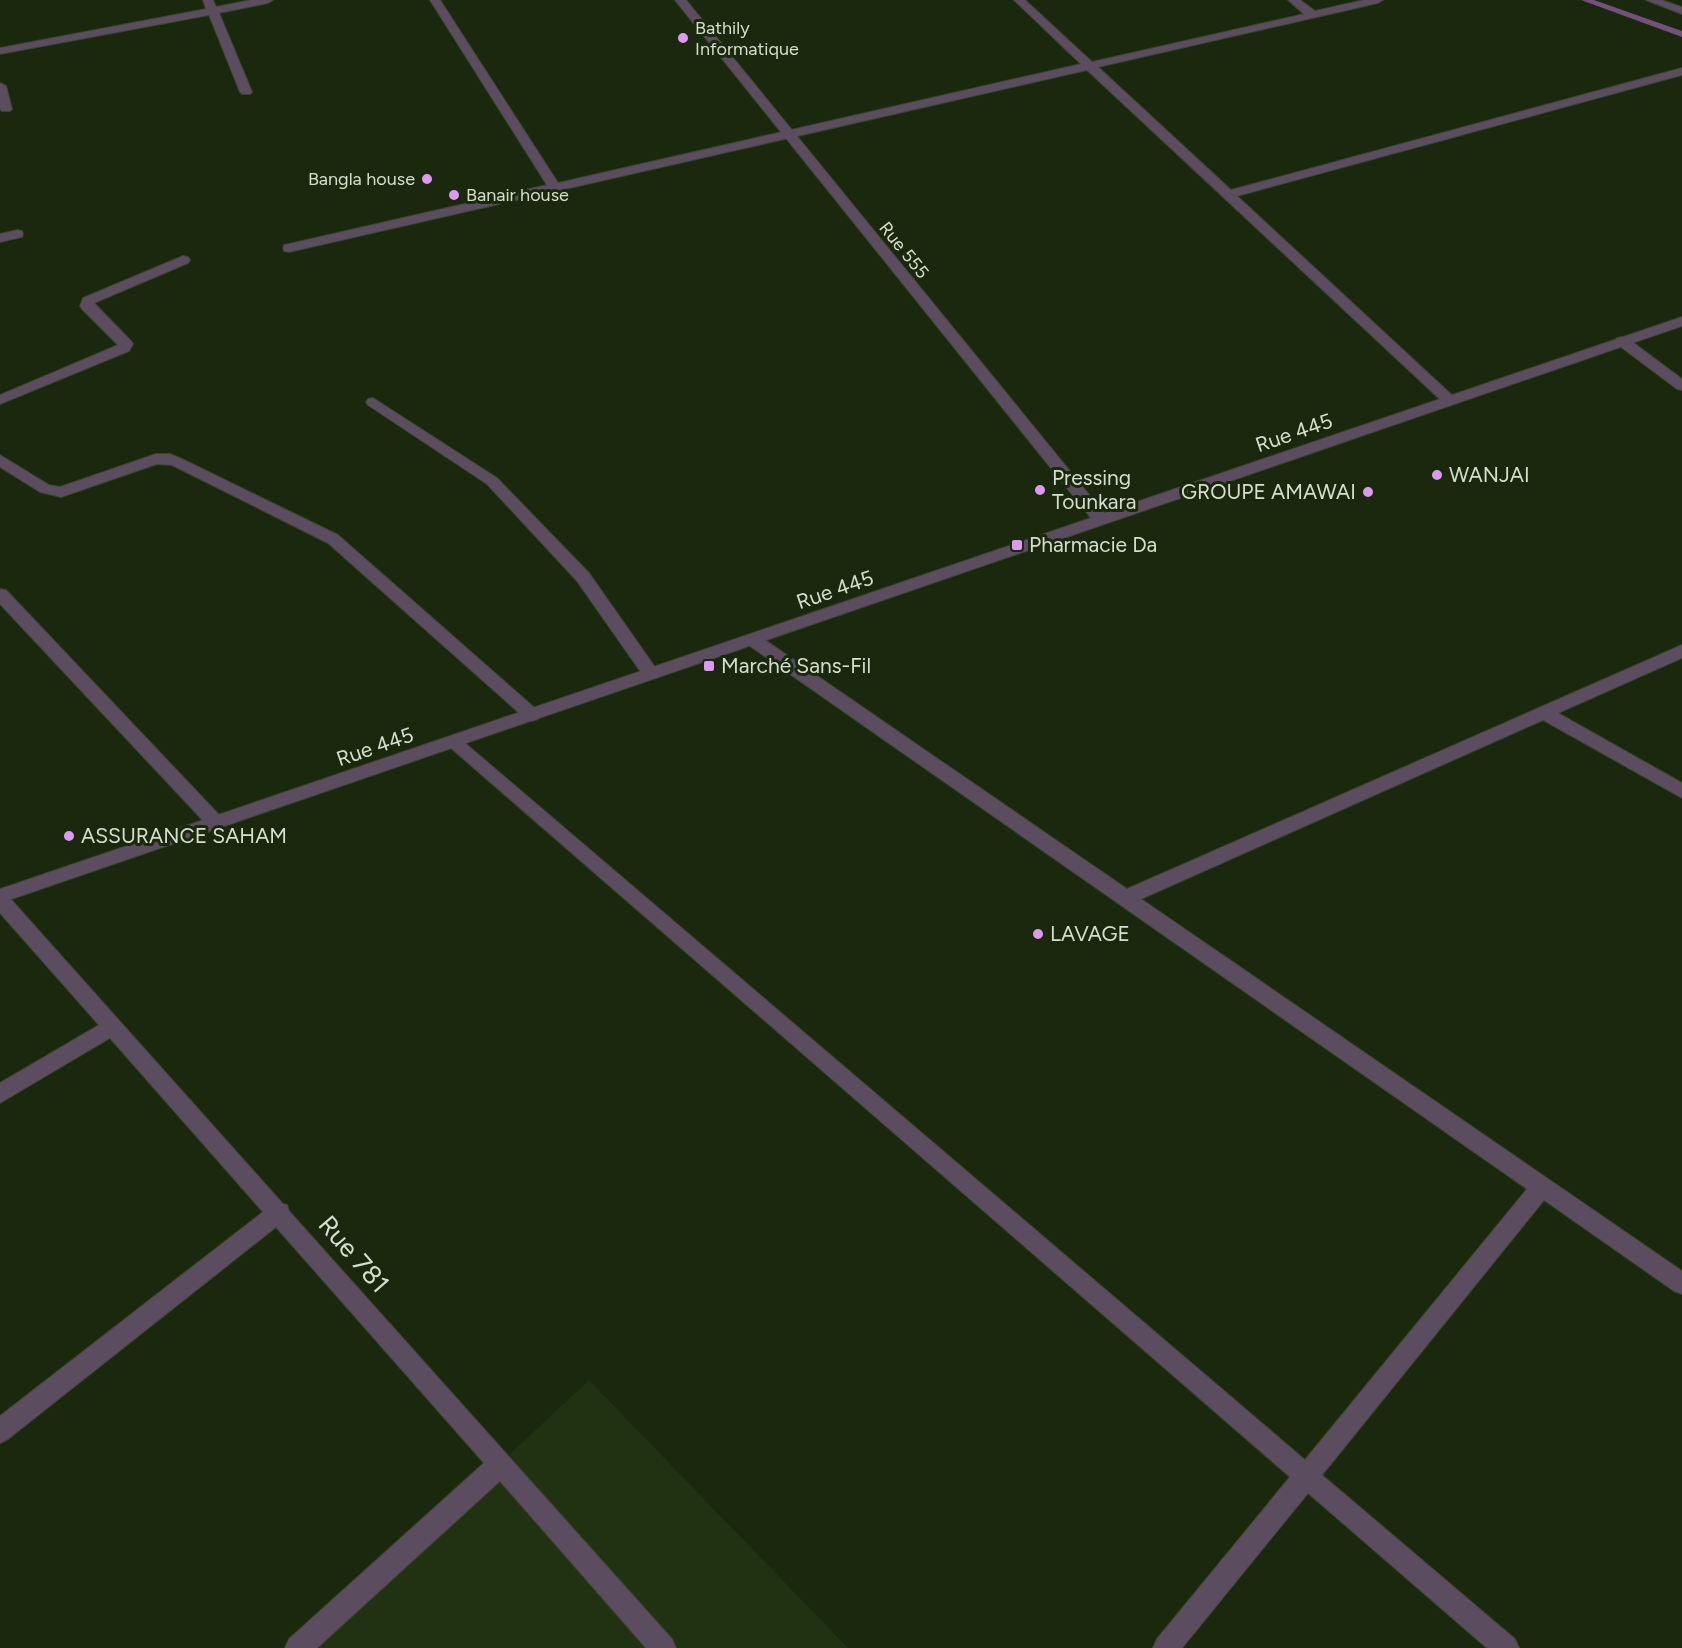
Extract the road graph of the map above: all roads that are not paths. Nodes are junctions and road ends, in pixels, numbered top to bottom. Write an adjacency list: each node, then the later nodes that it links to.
1 (268, 0): 8 (street)
2 (435, 0): 18 (street)
3 (680, 0): 17 (street, Rue 555)
4 (1019, 0): 12 (street)
5 (1293, 0): 10 (street)
6 (1378, 0): 10 (street)
7 (1651, 0): 9 (street)
8 (210, 5): 11 (street); 15 (street)
9 (1682, 10)
10 (1313, 15): 12 (street)
11 (0, 51)
12 (1089, 66): 17 (street); 19 (street)
13 (1682, 71): 19 (street)
14 (0, 86): 16 (street)
15 (246, 92)
16 (6, 109)
17 (787, 135): 18 (street); 31 (street, Rue 555)
18 (555, 188): 22 (street)
19 (1228, 195): 28 (street)
20 (17, 234): 21 (street)
21 (0, 238)
22 (289, 248)
23 (183, 260): 27 (street)
24 (1682, 321): 25 (street, Rue 445)
25 (1622, 341): 26 (street); 28 (street, Rue 445)
26 (1682, 386)
27 (0, 400)
28 (1450, 401): 31 (street, Rue 445)
29 (373, 402): 35 (street)
30 (0, 460): 37 (street)
31 (1102, 521): 33 (street, Rue 445)
32 (0, 594): 40 (street)
33 (753, 640): 35 (street, Rue 445); 42 (street)
34 (1682, 651): 36 (street)
35 (651, 674): 37 (street, Rue 445)
36 (1543, 712): 39 (street); 42 (street)
37 (532, 715): 38 (street, Rue 445)
38 (453, 742): 40 (street, Rue 445); 50 (street)
39 (1682, 791)
40 (216, 823): 41 (street, Rue 445)
41 (0, 898): 43 (street, Rue 781)
42 (1126, 898): 45 (street)
43 (114, 1026): 44 (street); 46 (street, Rue 781)
44 (0, 1094)
45 (1542, 1187): 47 (street); 50 (street)
46 (279, 1212): 48 (street); 49 (street, Rue 781)
47 (1682, 1284)
48 (0, 1431)
49 (501, 1464): 51 (street); 52 (street, Rue 781)
50 (1306, 1476): 53 (street); 54 (street)
51 (298, 1648)
52 (663, 1648)
53 (1166, 1648)
54 (1506, 1648)

